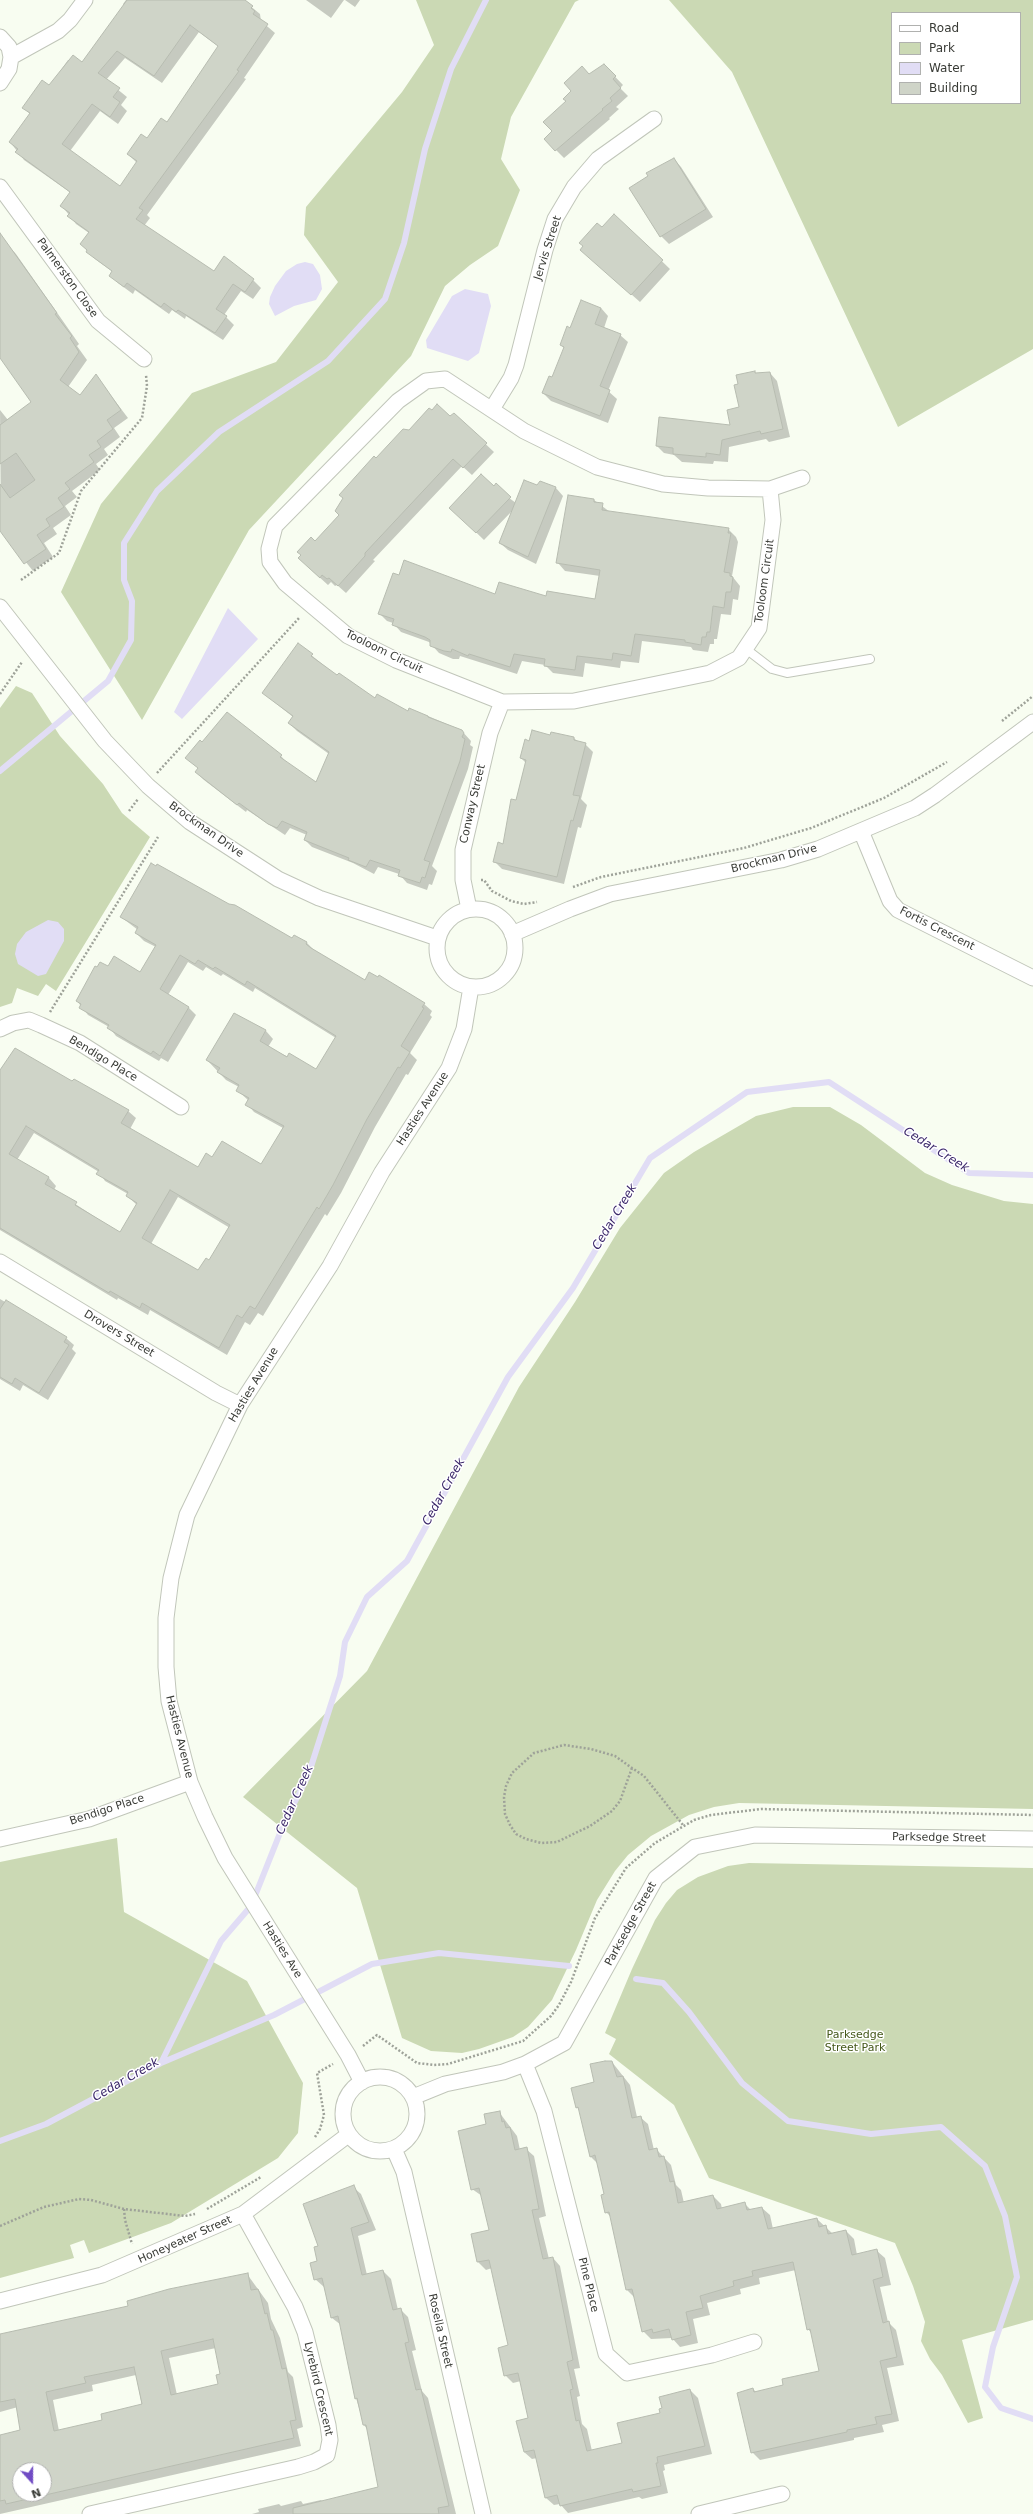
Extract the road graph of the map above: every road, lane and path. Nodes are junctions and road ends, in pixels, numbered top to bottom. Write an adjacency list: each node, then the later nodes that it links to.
1 (85, 0): 3 (street)
2 (0, 38): 3 (street)
3 (11, 57): 4 (street)
4 (0, 83)
5 (654, 119): 8 (street, Jervis Street)
6 (0, 187): 7 (street, Palmerston Close)
7 (144, 359): 11 (path)
8 (492, 409): 10 (street, Tooloom Circuit); 12 (street, Tooloom Circuit)
9 (802, 478): 10 (street, Tooloom Circuit)
10 (770, 489): 15 (street, Tooloom Circuit)
11 (21, 580)
12 (311, 606): 19 (street, Tooloom Circuit); 23 (path)
13 (0, 607): 14 (street, Brockman Drive)
14 (32, 648): 17 (path); 23 (street, Brockman Drive)
15 (746, 649): 16 (lane); 19 (street, Tooloom Circuit)
16 (870, 659)
17 (0, 694)
18 (1033, 696): 21 (path)
19 (502, 702): 30 (street, Conway Street)
20 (1033, 722): 25 (street, Brockman Drive)
21 (1000, 723)
22 (950, 760): 28 (path)
23 (148, 786): 24 (path); 32 (street, Brockman Drive)
24 (129, 811)
25 (861, 831): 31 (street, Brockman Drive); 33 (street, Fortis Crescent)
26 (158, 837): 35 (path)
27 (476, 880): 29 (path)
28 (569, 889)
29 (542, 901)
30 (469, 909): 31 (street); 32 (street)
31 (512, 934): 34 (street)
32 (437, 938): 34 (street)
33 (1033, 978)
34 (471, 987): 39 (street, Hasties Avenue)
35 (41, 1025): 36 (street, Bendigo Place); 37 (street, Bendigo Place)
36 (0, 1029)
37 (181, 1107)
38 (0, 1262): 39 (street, Drovers Street)
39 (240, 1405): 41 (street, Hasties Avenue)
40 (632, 1768): 40 (path); 44 (path)
41 (190, 1782): 43 (street, Hasties Avenue); 45 (street, Bendigo Place)
42 (1033, 1815): 44 (path)
43 (205, 1817): 50 (street, Hasties Ave)
44 (683, 1825): 47 (path)
45 (0, 1839)
46 (1033, 1839): 48 (street, Parksedge Street)
47 (372, 2041)
48 (525, 2064): 51 (street, Parksedge Street); 63 (street, Pine Place)
49 (325, 2068): 53 (path)
50 (362, 2082): 51 (street); 52 (street)
51 (413, 2097): 54 (street)
52 (348, 2135): 54 (street); 59 (street, Honeyeater Street)
53 (313, 2140)
54 (394, 2149): 66 (street, Rosella Street)
55 (267, 2172): 57 (path)
56 (124, 2209): 58 (path); 60 (path); 61 (path)
57 (202, 2212)
58 (198, 2214)
59 (243, 2214): 61 (street, Honeyeater Street); 65 (street, Lyrebird Crescent)
60 (0, 2226)
61 (139, 2261): 62 (street, Honeyeater Street)
62 (0, 2302)
63 (754, 2342)
64 (782, 2494): 67 (street)
65 (90, 2514)
66 (483, 2514)
67 (699, 2514)

